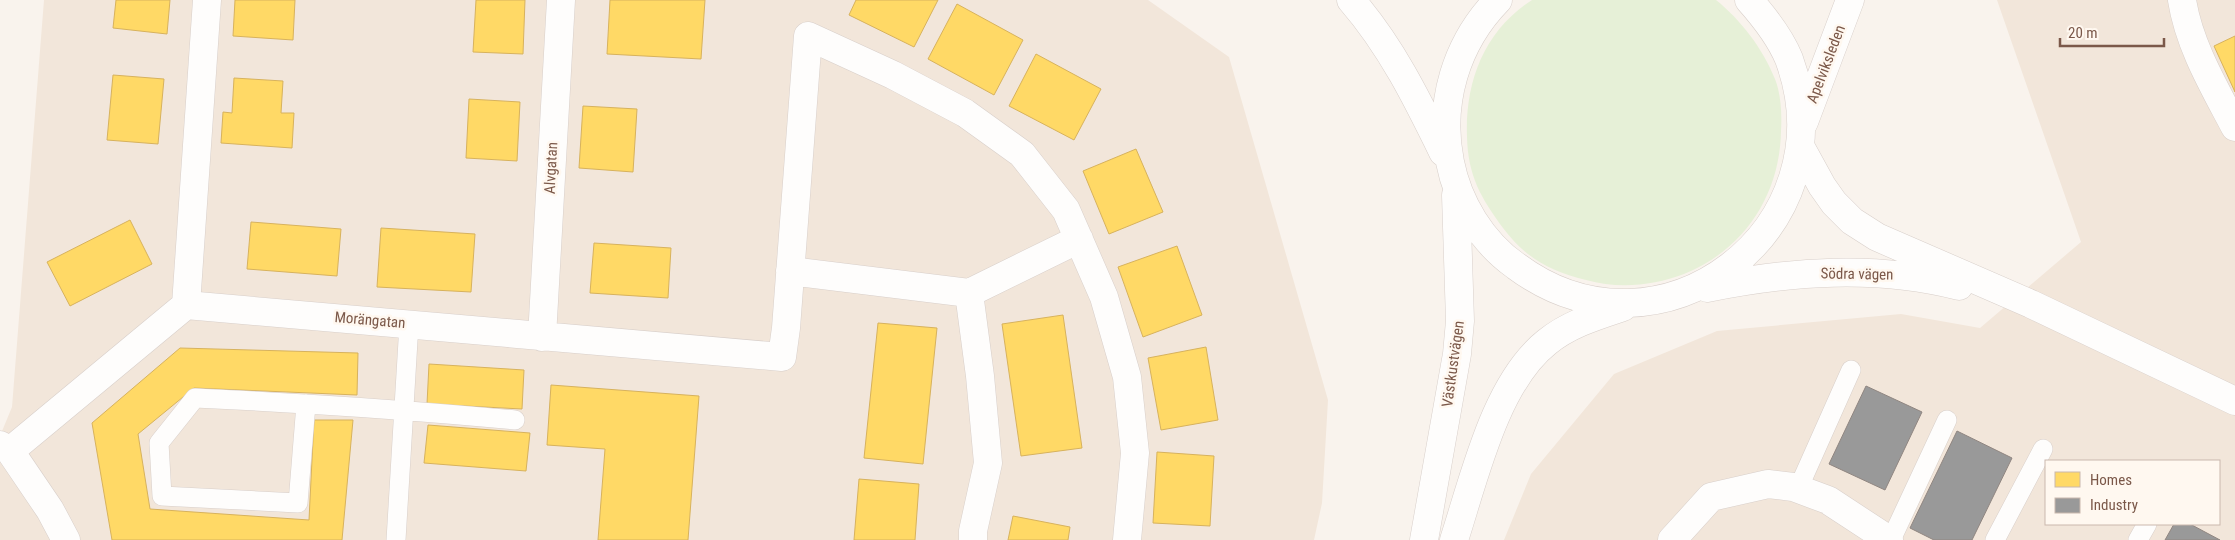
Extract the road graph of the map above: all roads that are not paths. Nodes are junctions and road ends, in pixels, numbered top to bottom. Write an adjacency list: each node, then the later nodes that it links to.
1 (207, 0): 16 (street)
2 (561, 0): 19 (street, Alvgatan)
3 (1351, 0): 10 (street, Västkustvägen)
4 (1498, 0): 10 (street)
5 (1749, 0): 9 (street)
6 (1850, 0): 9 (street, Apelviksleden)
7 (2182, 0): 8 (street)
8 (2235, 127)
9 (1801, 137): 14 (street); 17 (street, Södra vägen)
10 (1454, 177): 15 (street); 34 (street, Västkustvägen)
11 (1079, 239): 12 (street); 13 (street); 33 (street)
12 (790, 270): 13 (street); 19 (street, Morängatan)
13 (969, 293): 32 (street)
14 (1681, 294): 15 (street, Södra vägen); 17 (street, Södra vägen)
15 (1638, 303): 35 (street)
16 (186, 304): 18 (street, Morängatan); 26 (street)
17 (2031, 304): 21 (street, Södra vägen)
18 (409, 324): 19 (street, Morängatan); 23 (lane)
19 (542, 337)
20 (1851, 370): 28 (lane)
21 (2235, 401)
22 (306, 404): 22 (lane); 23 (lane)
23 (405, 409): 24 (lane); 31 (lane)
24 (515, 420)
25 (1947, 420): 37 (lane)
26 (5, 448): 30 (street)
27 (2043, 449): 38 (lane)
28 (1798, 489): 36 (street); 37 (street)
29 (2146, 525): 39 (lane)
30 (66, 540)
31 (396, 540)
32 (973, 540)
33 (1127, 540)
34 (1424, 540)
35 (1454, 540)
36 (1672, 540)
37 (1890, 540)
38 (1995, 540)
39 (2138, 540)

